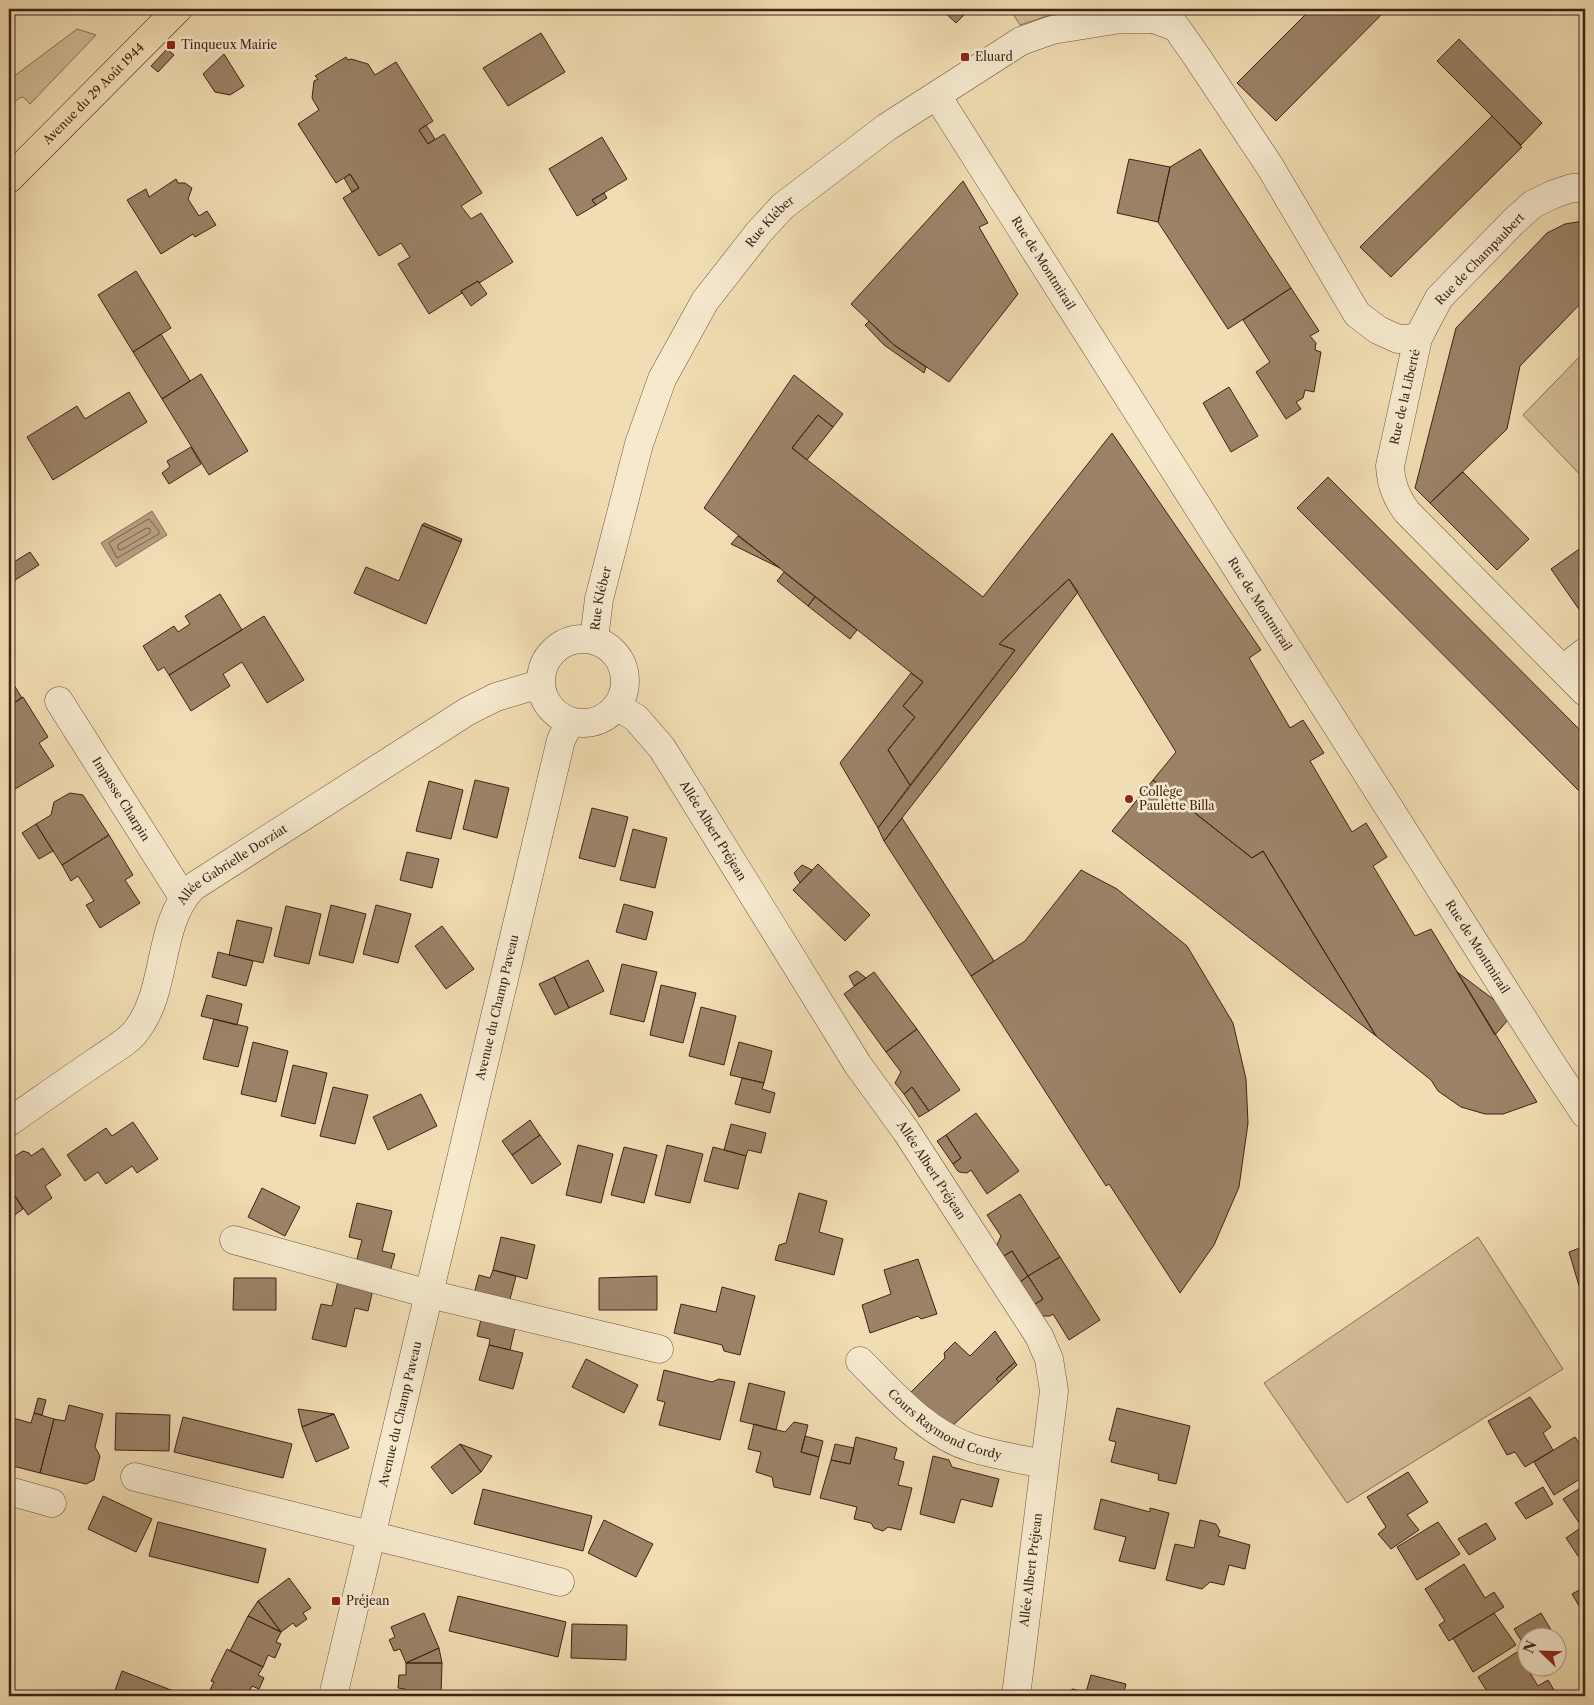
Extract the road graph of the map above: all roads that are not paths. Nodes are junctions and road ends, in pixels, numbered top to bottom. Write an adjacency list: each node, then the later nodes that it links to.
1 (178, 9): 4 (main road, Avenue du 29 Août 1944)
2 (1160, 14): 3 (street, Rue Kléber); 6 (street, Rue de la Liberté)
3 (937, 96): 7 (street, Rue Kléber); 16 (street, Rue de Montmirail)
4 (9, 179)
5 (1585, 188): 6 (street, Rue de Champaubert)
6 (1418, 338): 9 (street, Rue de la Liberté)
7 (594, 639): 10 (street); 13 (street)
8 (1585, 652): 9 (street)
9 (1563, 670): 11 (street, Rue de la Liberté)
10 (540, 684): 14 (street); 15 (street, Allée Gabrielle Dorziat)
11 (1585, 692)
12 (59, 701): 15 (street, Impasse Charpin)
13 (618, 707): 14 (street); 22 (street, Allée Albert Préjean)
14 (570, 722): 19 (street, Avenue du Champ Paveau)
15 (183, 897): 17 (street, Allée Gabrielle Dorziat)
16 (1585, 1114)
17 (9, 1122)
18 (234, 1240): 19 (street)
19 (429, 1294): 20 (street); 26 (street, Avenue du Champ Paveau)
20 (659, 1349)
21 (860, 1362): 22 (street, Cours Raymond Cordy)
22 (1043, 1464): 29 (street, Allée Albert Préjean)
23 (135, 1477): 26 (street)
24 (9, 1490): 25 (street)
25 (52, 1503)
26 (371, 1535): 27 (street); 28 (street, Avenue du Champ Paveau)
27 (560, 1582)
28 (333, 1696)
29 (1016, 1696)

